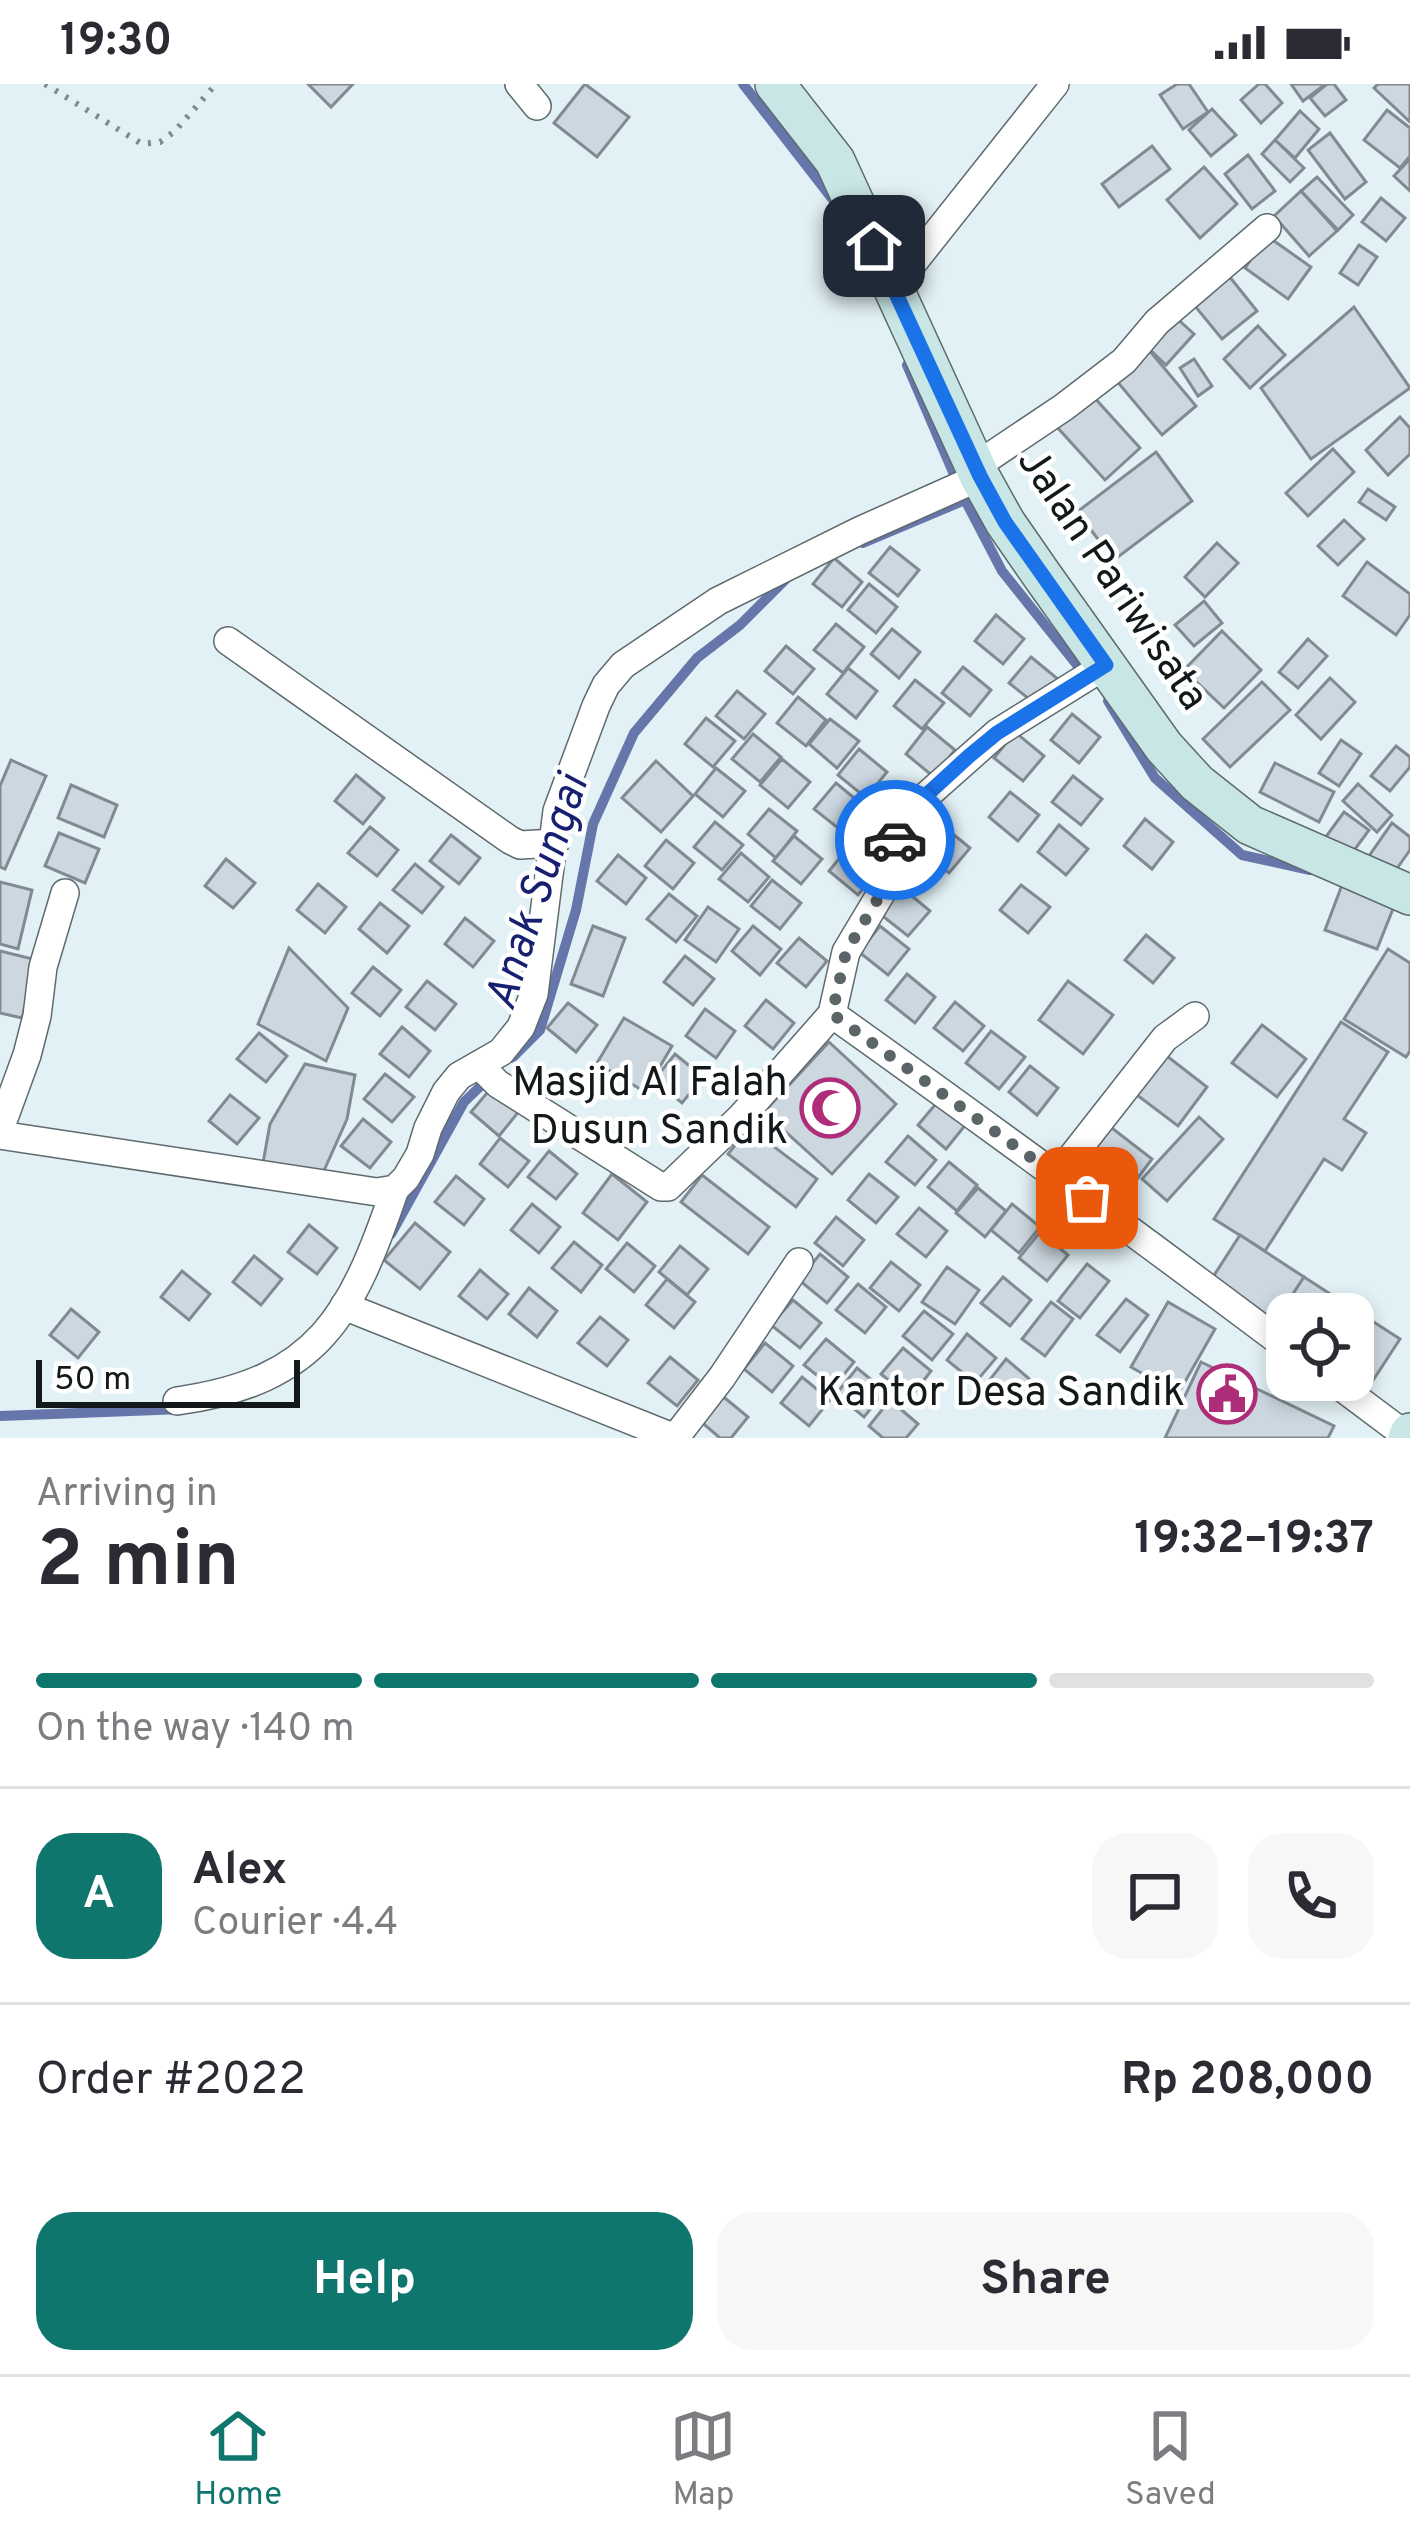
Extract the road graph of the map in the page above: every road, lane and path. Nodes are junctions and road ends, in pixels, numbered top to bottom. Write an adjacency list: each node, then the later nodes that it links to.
1 (45, 84): 2 (path)
2 (216, 84)
3 (775, 84): 6 (street, Jalan Pariwisata)
4 (1055, 84): 6 (street)
5 (1268, 228): 7 (street)
6 (893, 288): 7 (street, Jalan Pariwisata)
7 (966, 479): 9 (street, Jalan Pariwisata); 10 (street)
8 (228, 641): 10 (street)
9 (1091, 673): 12 (street, Jalan Pariwisata); 13 (street)
10 (555, 843): 15 (street)
11 (65, 893): 16 (street)
12 (1410, 895)
13 (832, 1014): 15 (street); 18 (street)
14 (1195, 1016): 18 (street)
15 (489, 1074): 19 (street)
16 (0, 1119)
17 (0, 1135): 19 (street)
18 (1056, 1177): 22 (street)
19 (395, 1189): 21 (street)
20 (799, 1262): 26 (street)
21 (348, 1308): 23 (street); 26 (street)
22 (1266, 1331)
23 (177, 1401)
24 (1361, 1401): 25 (street)
25 (1409, 1436)
26 (675, 1438)

